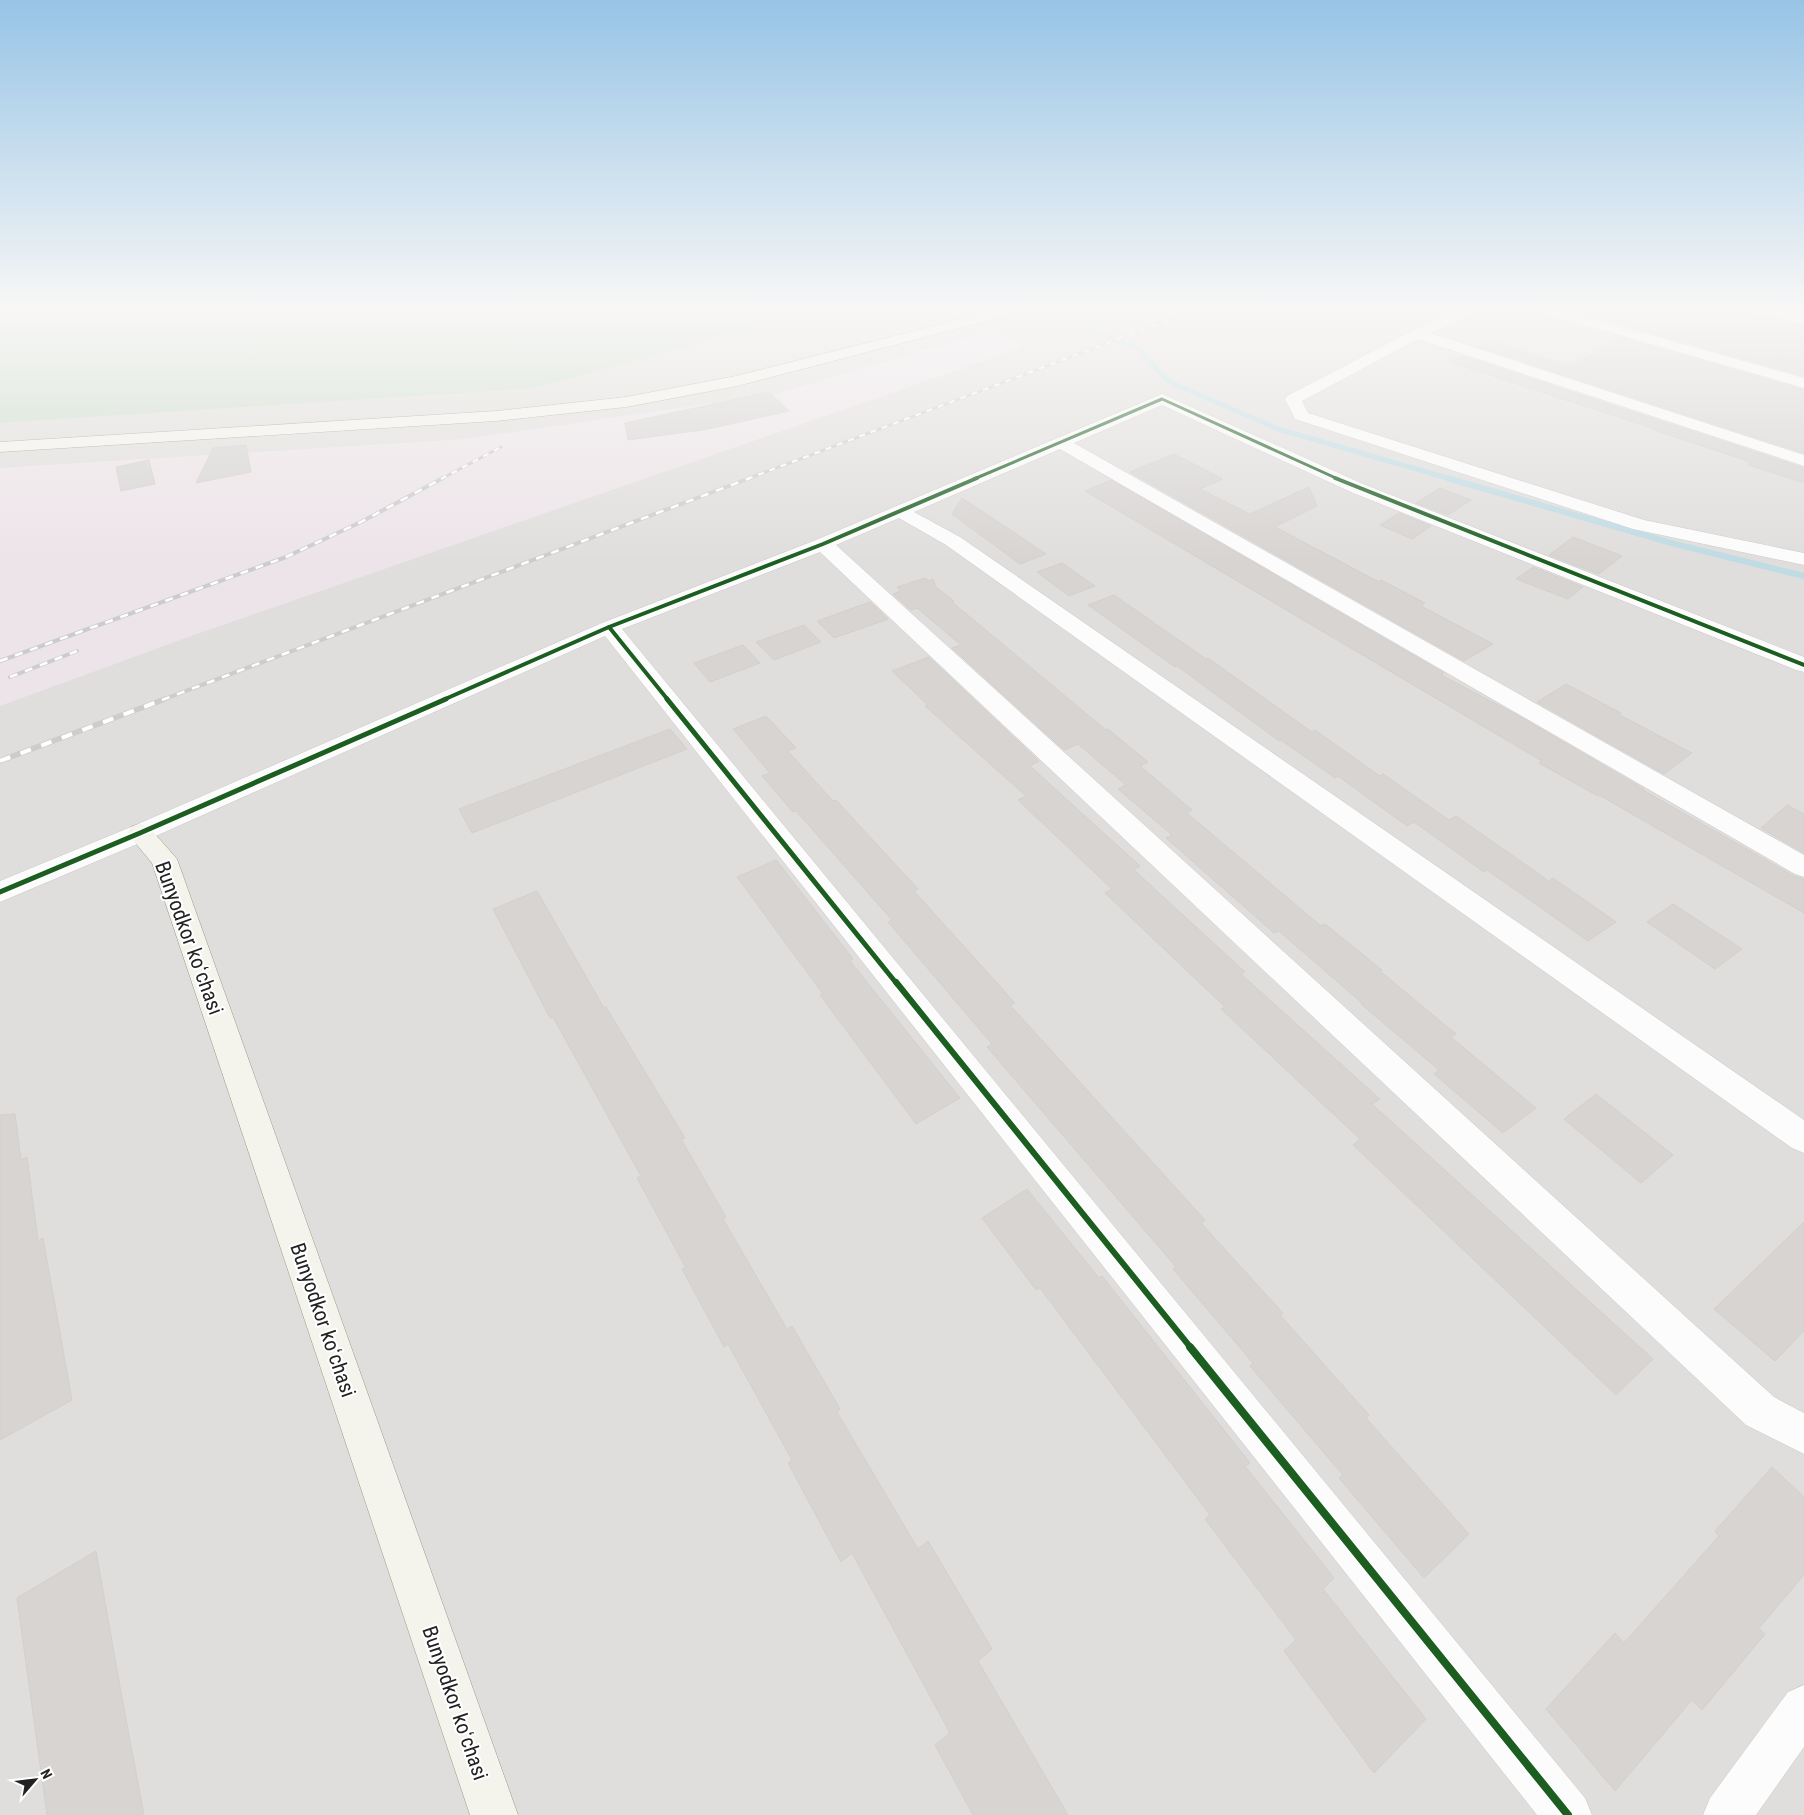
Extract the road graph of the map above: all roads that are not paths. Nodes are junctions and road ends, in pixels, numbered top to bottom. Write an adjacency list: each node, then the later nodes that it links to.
1 (680, 392): 5 (main road)
2 (1307, 392): 9 (street)
3 (1591, 392): 6 (street)
4 (1060, 442): 7 (street); 11 (street); 13 (street)
5 (0, 447)
6 (1804, 462)
7 (899, 510): 8 (street); 15 (street)
8 (823, 544): 10 (street); 16 (street)
9 (1804, 559)
10 (609, 627): 12 (street); 19 (street)
11 (1804, 666)
12 (140, 833): 14 (street); 18 (main road, Bunyodkor koʻchasi)
13 (1804, 867)
14 (0, 892)
15 (1804, 1138)
16 (1804, 1434)
17 (1804, 1708): 20 (street)
18 (494, 1815)
19 (1568, 1815)
20 (1728, 1815)

